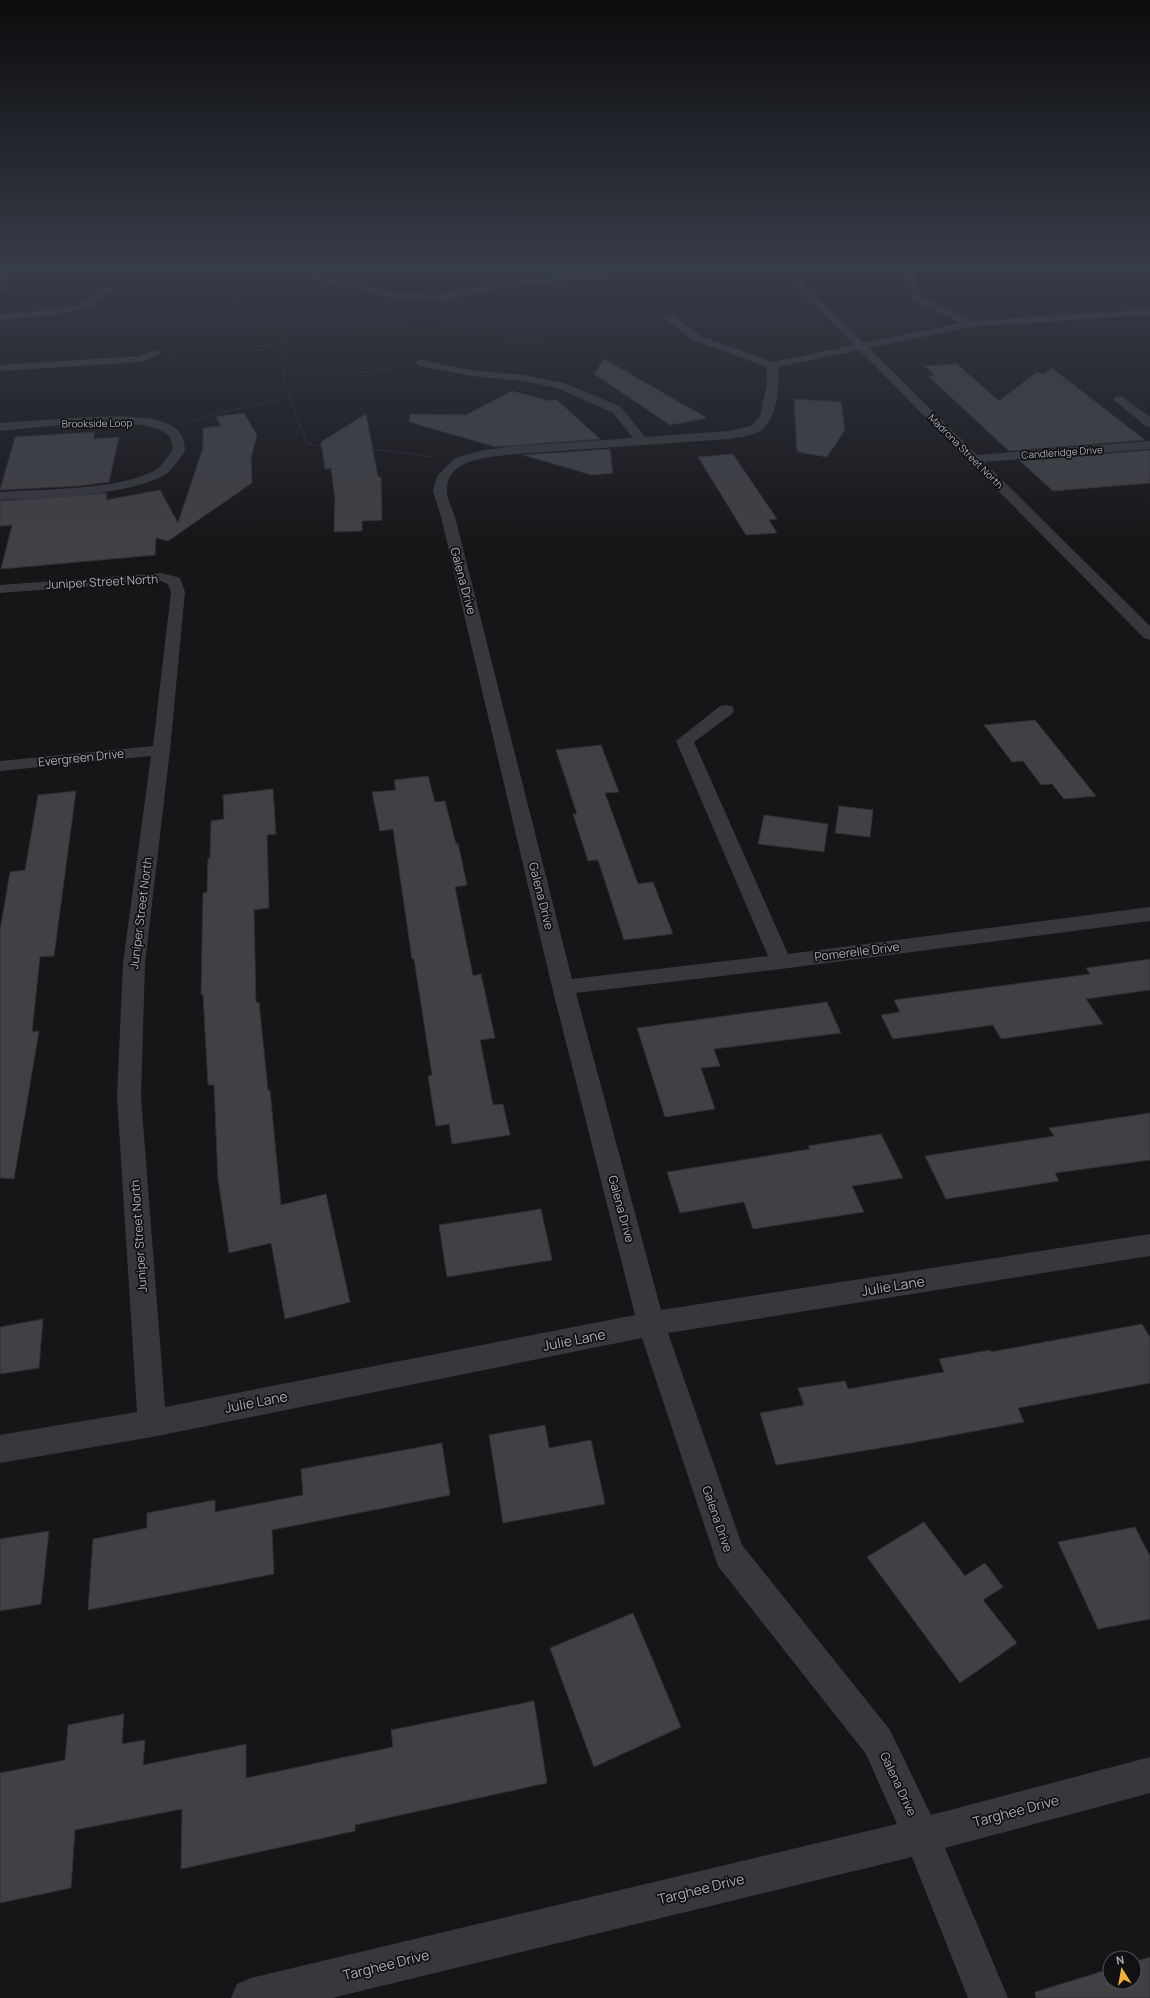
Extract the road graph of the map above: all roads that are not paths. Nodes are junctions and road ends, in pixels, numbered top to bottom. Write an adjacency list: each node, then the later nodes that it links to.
1 (105, 361): 7 (street)
2 (762, 361): 6 (street)
3 (790, 361): 6 (street)
4 (877, 361): 13 (street, Madrona Street North)
5 (420, 363): 11 (street)
6 (772, 365): 11 (street, Galena Drive)
7 (0, 368)
8 (1119, 399): 9 (street)
9 (1150, 423)
10 (0, 427): 14 (street, Brookside Loop)
11 (641, 440): 22 (street, Galena Drive)
12 (1150, 445): 13 (street, Candleridge Drive)
13 (974, 459): 16 (street, Madrona Street North)
14 (0, 496)
15 (0, 589): 18 (street, Juniper Street North)
16 (1150, 635)
17 (726, 710): 21 (street)
18 (161, 750): 19 (street, Evergreen Drive); 25 (street, Juniper Street North)
19 (0, 766)
20 (1150, 914): 21 (street, Pomerelle Drive)
21 (781, 962): 22 (street, Pomerelle Drive)
22 (564, 987): 24 (street, Galena Drive)
23 (1150, 1245): 24 (street, Julie Lane)
24 (651, 1324): 25 (street, Julie Lane); 28 (street, Galena Drive)
25 (152, 1423): 26 (street, Julie Lane)
26 (0, 1449)
27 (1150, 1775): 28 (street, Targhee Drive)
28 (922, 1836): 29 (street, Targhee Drive); 30 (street, Galena Drive)
29 (251, 1998)
30 (988, 1998)

